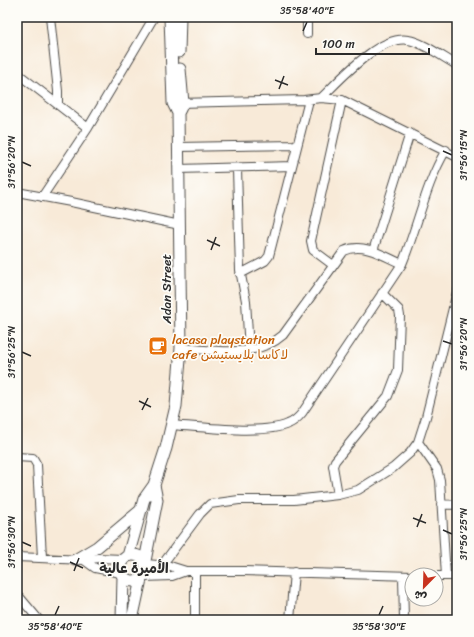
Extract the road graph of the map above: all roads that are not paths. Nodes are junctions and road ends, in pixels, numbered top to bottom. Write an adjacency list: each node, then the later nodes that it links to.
1 (50, 17): 12 (street)
2 (154, 17): 14 (street)
3 (170, 17): 13 (street, Adan Street)
4 (180, 17): 13 (street, Adan Street)
5 (307, 17): 6 (street)
6 (307, 34)
7 (457, 65): 9 (street)
8 (17, 74): 12 (street)
9 (321, 98): 10 (street); 11 (street)
10 (309, 100): 13 (street); 16 (street)
11 (342, 100): 15 (street); 28 (street)
12 (58, 104): 14 (street)
13 (178, 106): 17 (street, Adan Street)
14 (88, 128): 24 (street)
15 (410, 133): 18 (street); 26 (street)
16 (297, 145): 17 (street); 20 (street)
17 (178, 147): 21 (street, Adan Street)
18 (446, 150): 19 (street); 27 (street)
19 (457, 157)
20 (292, 166): 22 (street); 29 (street)
21 (178, 169): 22 (street); 25 (street, Adan Street)
22 (237, 169): 29 (street)
23 (17, 192): 24 (street)
24 (42, 197): 25 (street)
25 (180, 225): 33 (street, Adan Street)
26 (373, 251): 27 (street); 28 (street)
27 (402, 264): 31 (street)
28 (333, 265): 34 (street)
29 (240, 274): 34 (street)
30 (457, 292): 32 (street)
31 (382, 293): 35 (street); 39 (street)
32 (454, 314): 36 (street)
33 (181, 348): 34 (street); 35 (street, Adan Street)
34 (249, 350)
35 (171, 425): 38 (street, Adan Street)
36 (418, 442): 39 (street); 40 (street)
37 (17, 457): 44 (street)
38 (154, 486): 42 (street, Adan Street); 47 (street, Adan Street)
39 (338, 495): 48 (street)
40 (441, 504): 41 (street); 54 (street)
41 (457, 505)
42 (141, 509): 45 (street, Adan Street); 46 (street)
43 (17, 557): 44 (street)
44 (42, 557): 46 (street)
45 (125, 558): 46 (street); 47 (street); 52 (street)
46 (80, 560): 52 (street)
47 (146, 562): 48 (street); 56 (street)
48 (162, 565): 49 (street)
49 (186, 571): 50 (street); 56 (street)
50 (196, 571): 51 (street); 61 (street)
51 (294, 572): 53 (street); 62 (street)
52 (122, 574): 56 (street); 59 (street)
53 (403, 576): 63 (street)
54 (446, 576): 55 (street)
55 (457, 576)
56 (142, 578): 60 (street)
57 (17, 594): 58 (street)
58 (39, 620)
59 (122, 620)
60 (132, 620)
61 (195, 620)
62 (290, 620)
63 (404, 620)

